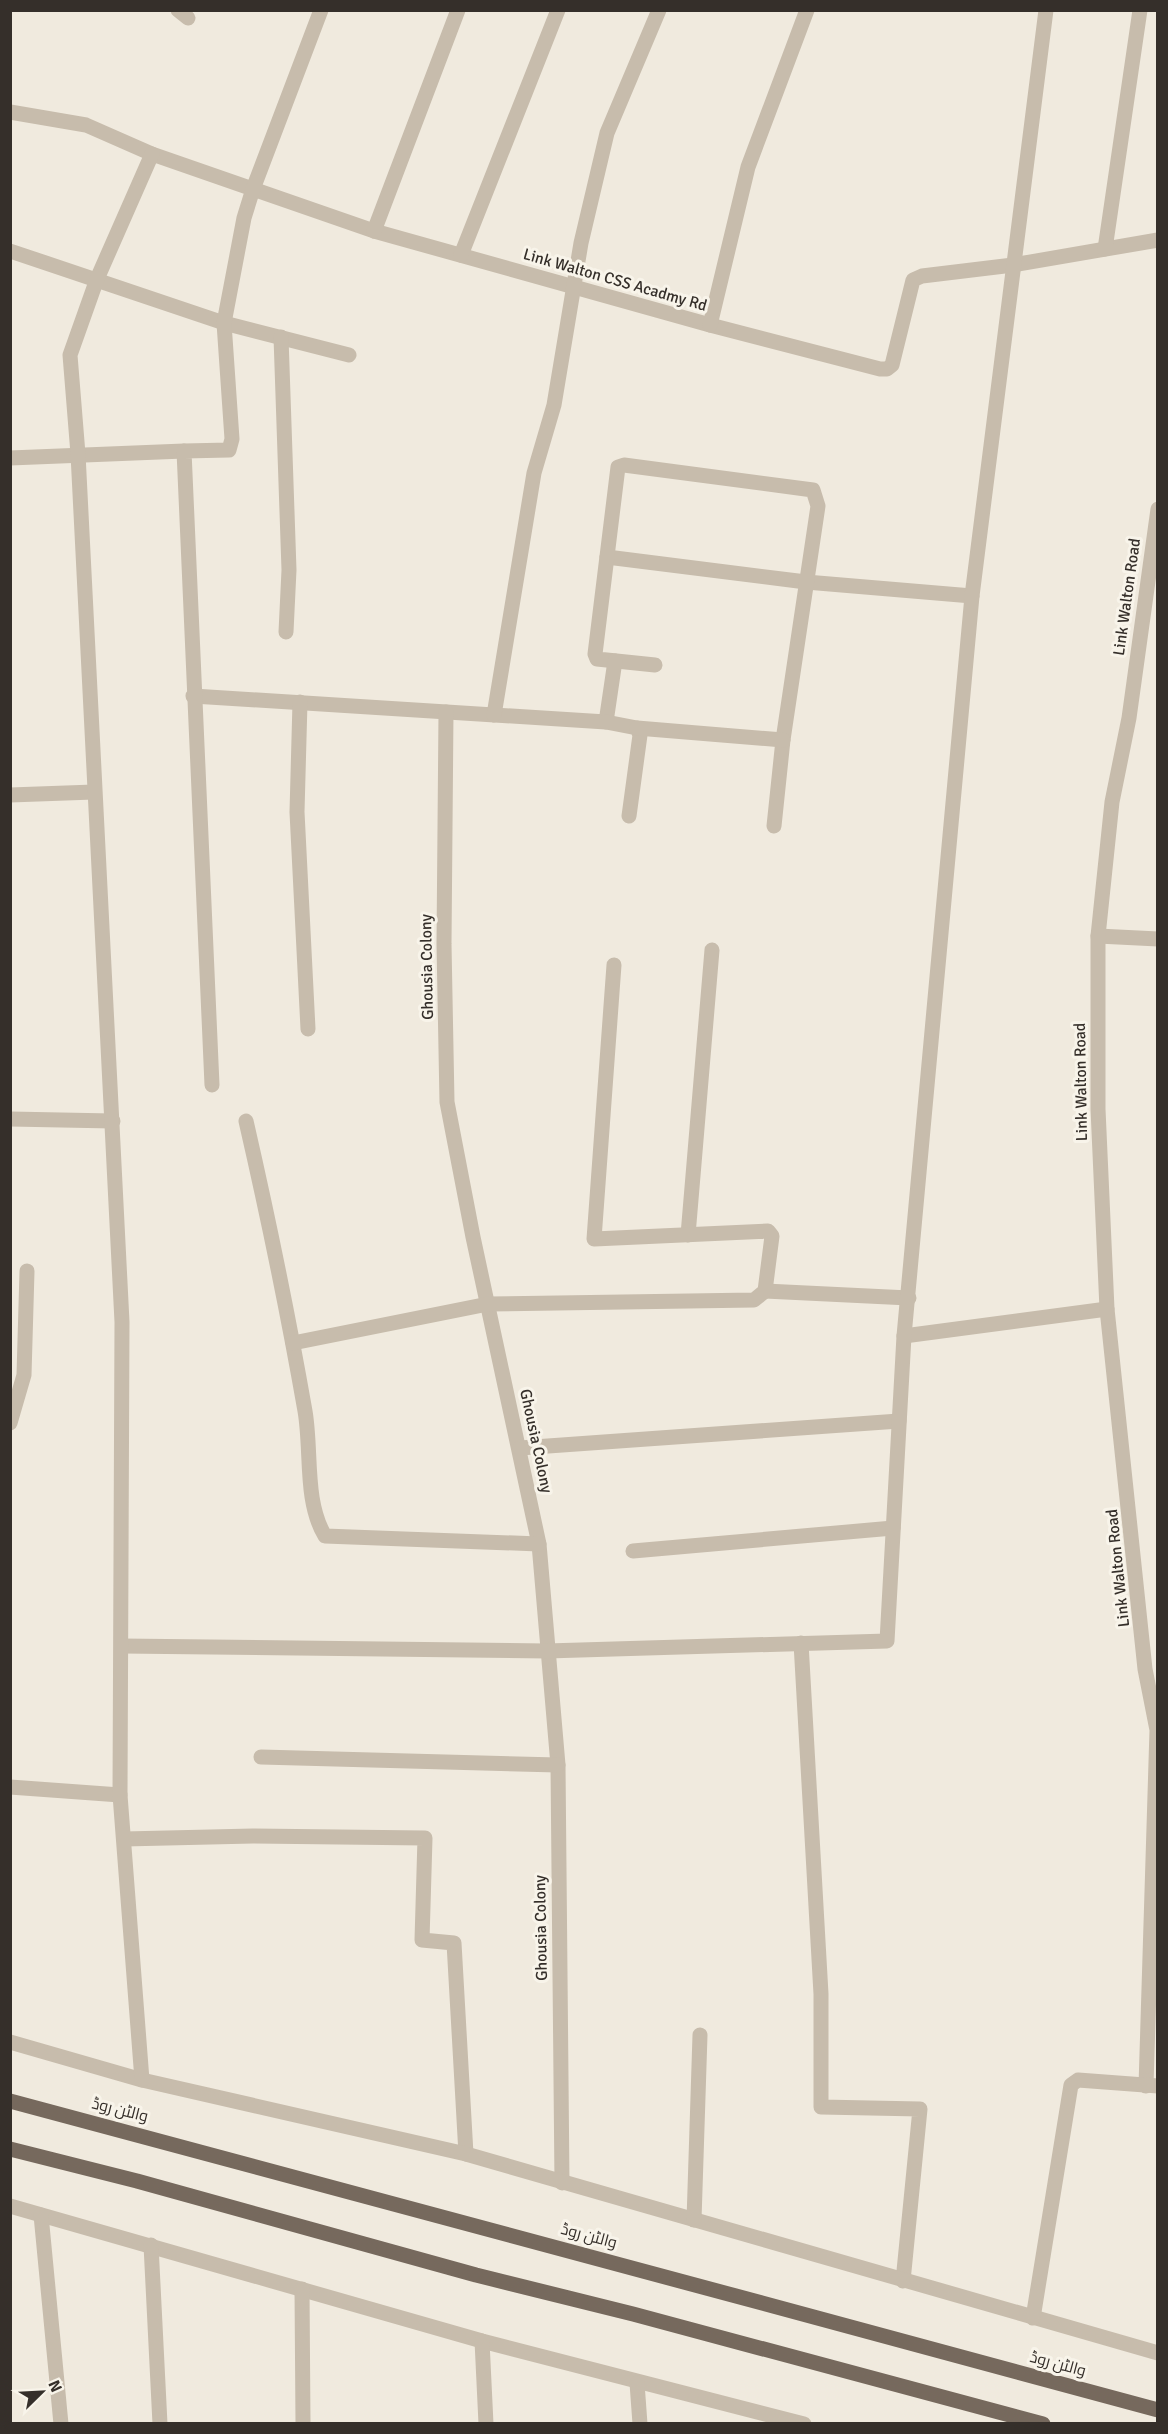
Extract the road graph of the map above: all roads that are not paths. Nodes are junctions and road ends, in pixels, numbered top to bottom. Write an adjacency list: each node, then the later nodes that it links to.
1 (321, 10): 10 (street)
2 (458, 10): 12 (street)
3 (558, 10): 16 (street)
4 (659, 10): 19 (street)
5 (807, 10): 21 (street)
6 (1046, 10): 17 (street)
7 (1140, 10): 14 (street)
8 (11, 114): 9 (street, Link Walton CSS Acadmy Rd)
9 (152, 154): 10 (street, Link Walton CSS Acadmy Rd); 18 (street)
10 (253, 189): 12 (street, Link Walton CSS Acadmy Rd); 20 (street)
11 (1158, 227): 13 (street)
12 (374, 231): 16 (street, Link Walton CSS Acadmy Rd)
13 (1154, 241): 14 (street, Link Walton CSS Acadmy Rd)
14 (1105, 249): 17 (street, Link Walton CSS Acadmy Rd)
15 (10, 251): 18 (street)
16 (461, 255): 19 (street, Link Walton CSS Acadmy Rd)
17 (1013, 265): 21 (street, Link Walton CSS Acadmy Rd); 30 (street)
18 (97, 279): 20 (street); 25 (street)
19 (574, 287): 21 (street, Link Walton CSS Acadmy Rd); 37 (street)
20 (224, 322): 22 (street); 24 (street)
21 (710, 325)
22 (281, 338): 23 (street); 31 (street)
23 (349, 355)
24 (183, 451): 25 (street); 34 (street)
25 (78, 454): 26 (street); 41 (street)
26 (10, 458)
27 (1158, 509): 45 (street, Link Walton Road)
28 (607, 557): 29 (street); 29 (street); 32 (street)
29 (806, 582): 30 (street); 40 (street)
30 (972, 596): 57 (street)
31 (286, 632)
32 (615, 661): 33 (street); 38 (street)
33 (655, 665)
34 (193, 696): 35 (street); 50 (street)
35 (300, 702): 36 (street); 49 (street)
36 (446, 712): 37 (street); 58 (street, Ghousia Colony)
37 (494, 715): 38 (street)
38 (606, 722): 39 (street)
39 (637, 728): 40 (street); 43 (street)
40 (783, 740): 44 (street)
41 (94, 792): 42 (street); 53 (street)
42 (10, 795)
43 (629, 816)
44 (774, 826)
45 (1098, 936): 46 (street); 59 (street, Link Walton Road)
46 (1158, 939)
47 (712, 950): 54 (street)
48 (614, 965): 54 (street)
49 (308, 1029)
50 (212, 1085)
51 (10, 1119): 53 (street)
52 (246, 1120): 61 (street)
53 (113, 1121): 70 (street)
54 (688, 1234): 56 (street)
55 (27, 1271): 63 (street)
56 (765, 1291): 57 (street); 58 (street)
57 (909, 1298): 60 (street)
58 (488, 1304): 61 (street); 64 (street, Ghousia Colony)
59 (1107, 1309): 60 (street); 68 (street, Link Walton Road)
60 (904, 1336): 62 (street)
61 (293, 1343): 66 (street)
62 (899, 1421): 64 (street); 65 (street)
63 (10, 1423)
64 (520, 1448): 66 (street, Ghousia Colony)
65 (893, 1528): 67 (street); 69 (street)
66 (539, 1544): 71 (street, Ghousia Colony)
67 (633, 1551)
68 (1151, 1641): 74 (street, Link Walton Road)
69 (801, 1643): 71 (street); 92 (street)
70 (122, 1646): 71 (street); 76 (street)
71 (547, 1651): 73 (street, Ghousia Colony)
72 (261, 1756): 73 (street)
73 (558, 1765): 87 (street, Ghousia Colony)
74 (1157, 1773): 78 (street, Link Walton Road)
75 (10, 1787): 76 (street)
76 (120, 1795): 77 (street)
77 (124, 1839): 82 (street); 86 (street)
78 (1155, 1883): 79 (street, Link Walton Road)
79 (1154, 1983): 83 (street, Link Walton Road)
80 (700, 2035): 90 (street)
81 (10, 2042): 82 (street)
82 (142, 2080): 86 (street)
83 (1152, 2086): 94 (street)
84 (10, 2101): 98 (main road, والٹن روڈ)
85 (10, 2149): 105 (main road)
86 (466, 2154): 87 (street)
87 (562, 2183): 90 (street)
88 (10, 2206): 89 (street)
89 (41, 2215): 91 (street); 99 (street)
90 (694, 2220): 92 (street)
91 (151, 2245): 93 (street); 100 (street)
92 (903, 2281): 94 (street)
93 (302, 2289): 95 (street); 101 (street)
94 (1033, 2318): 96 (street)
95 (482, 2342): 97 (street); 102 (street)
96 (1158, 2353)
97 (637, 2383): 103 (street); 104 (street)
98 (1158, 2410)
99 (61, 2424)
100 (160, 2424)
101 (303, 2424)
102 (486, 2424)
103 (639, 2424)
104 (804, 2424)
105 (1044, 2424)

